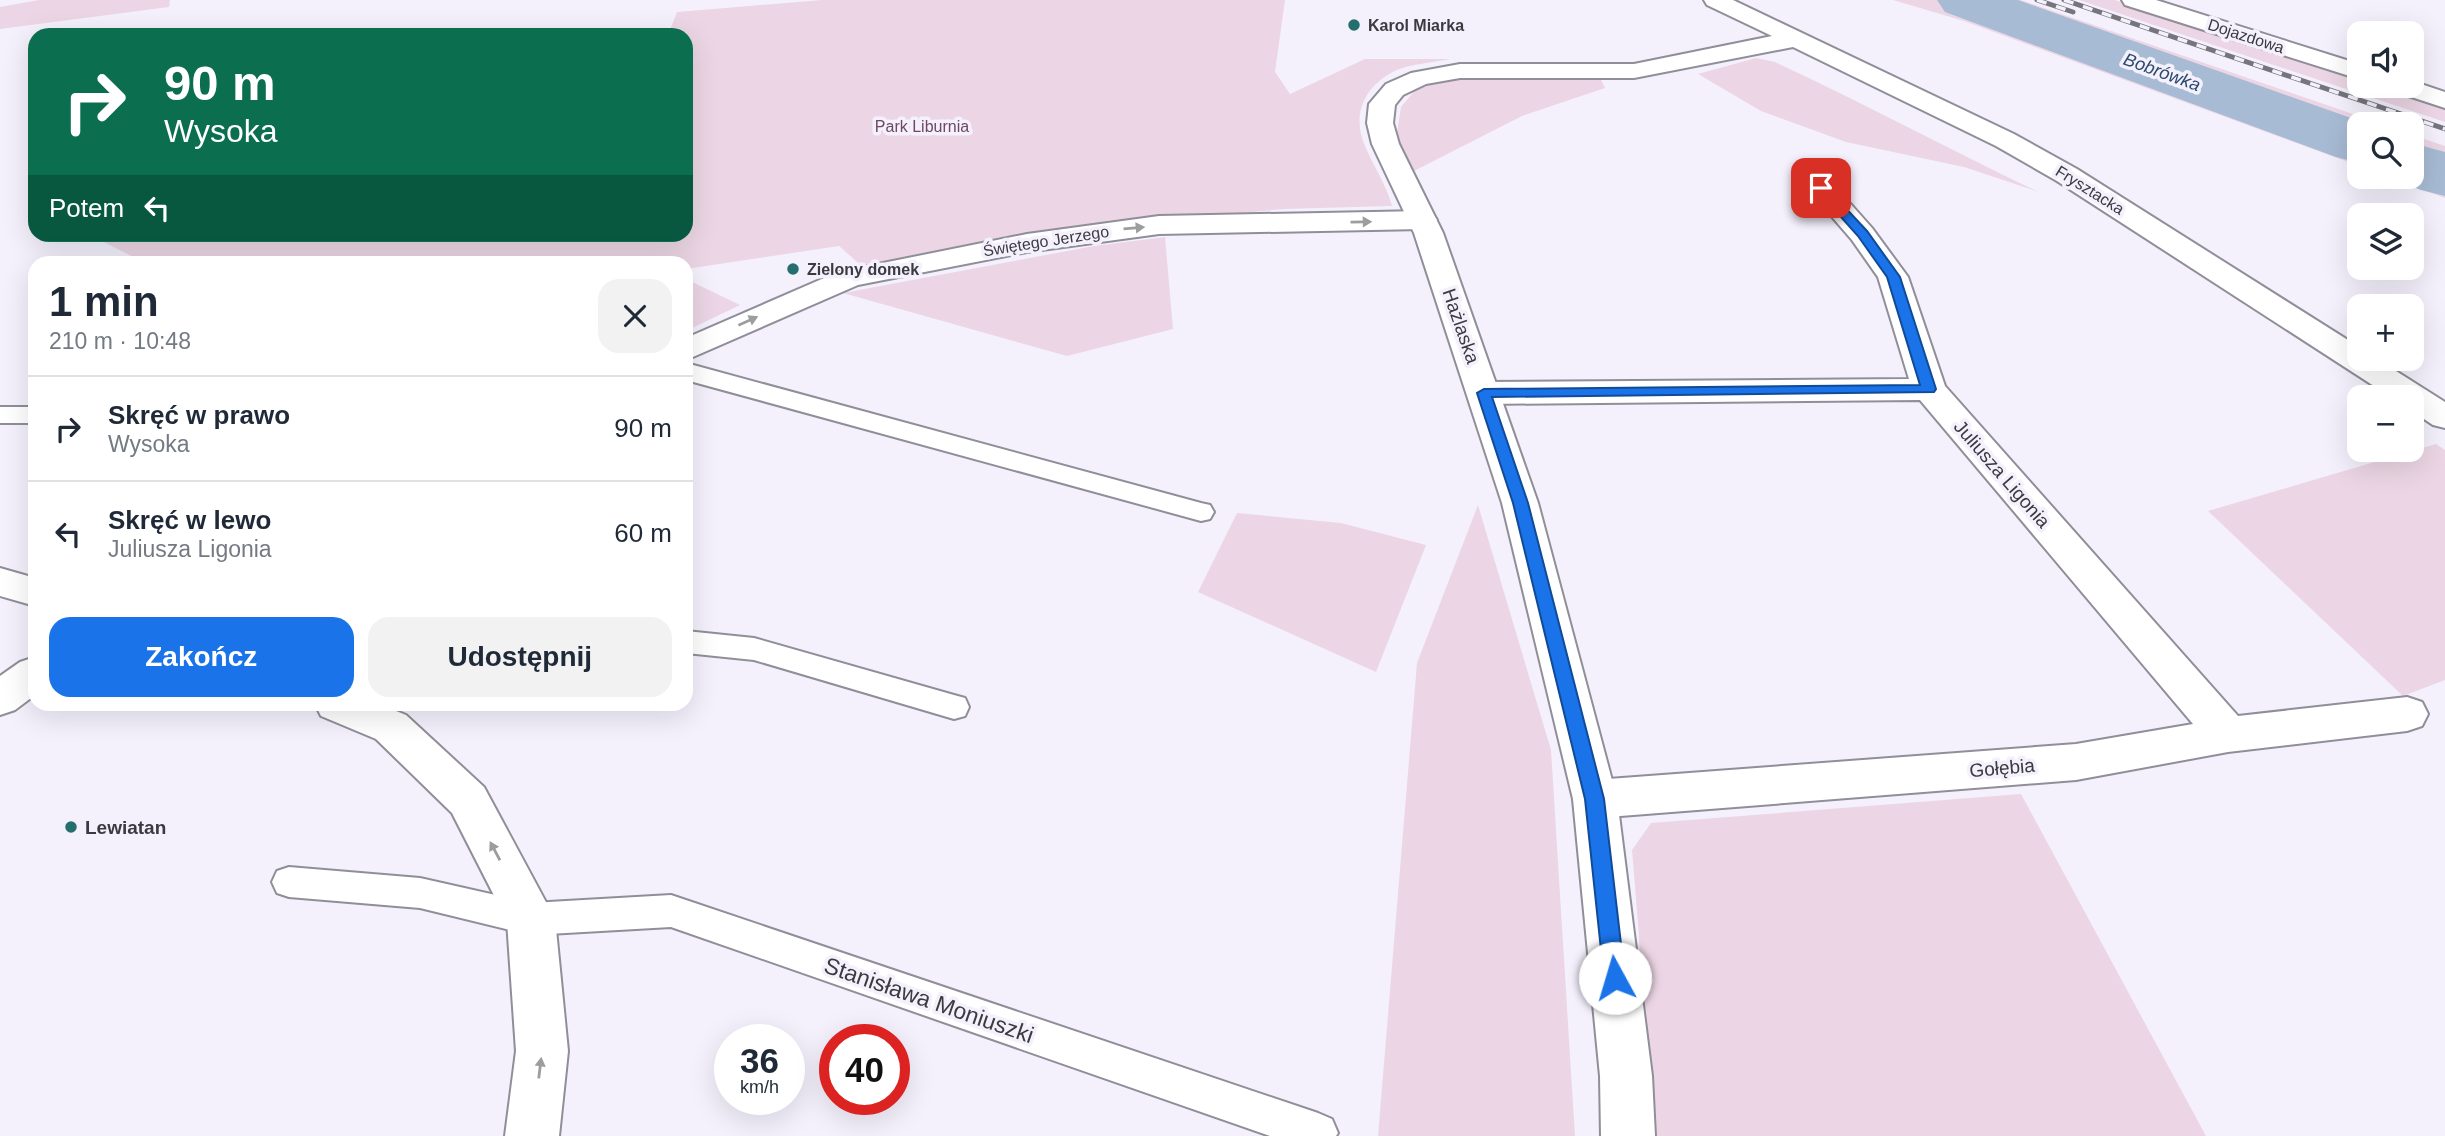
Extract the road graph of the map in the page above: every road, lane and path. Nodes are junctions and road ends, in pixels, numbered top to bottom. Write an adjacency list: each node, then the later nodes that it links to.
1 (1715, 0): 3 (street, Frysztacka)
2 (2133, 0): 6 (street, Dojazdowa)
3 (1752, 19): 4 (street, Frysztacka); 5 (street, Hażlaska)
4 (1795, 39): 5 (street, Hażlaska); 17 (street, Frysztacka)
5 (1669, 66): 10 (street, Hażlaska)
6 (2347, 68)
7 (2424, 93): 8 (street)
8 (2445, 100)
9 (1821, 188): 13 (street, Juliusza Ligonia)
10 (1423, 220): 11 (street, Świętego Jerzego, one-way to 10); 14 (street, Hażlaska)
11 (693, 347)
12 (693, 374): 18 (lane)
13 (1929, 389): 14 (street); 27 (street, Juliusza Ligonia)
14 (1484, 393): 28 (street, Hażlaska)
15 (0, 415): 16 (lane)
16 (28, 415)
17 (2445, 417)
18 (1201, 512)
19 (0, 582): 20 (street)
20 (28, 590)
21 (693, 643): 24 (lane)
22 (28, 678): 23 (street)
23 (0, 698)
24 (954, 707)
25 (353, 711): 30 (street, one-way to 25)
26 (2407, 714): 27 (street, Gołębia)
27 (2228, 735): 28 (street, Gołębia)
28 (1595, 799): 33 (street, Hażlaska)
29 (289, 882): 30 (lane, Stanisława Moniuszki)
30 (531, 919): 31 (lane, Stanisława Moniuszki); 32 (street, one-way to 30)
31 (1318, 1133)
32 (531, 1136)
33 (1628, 1136)

